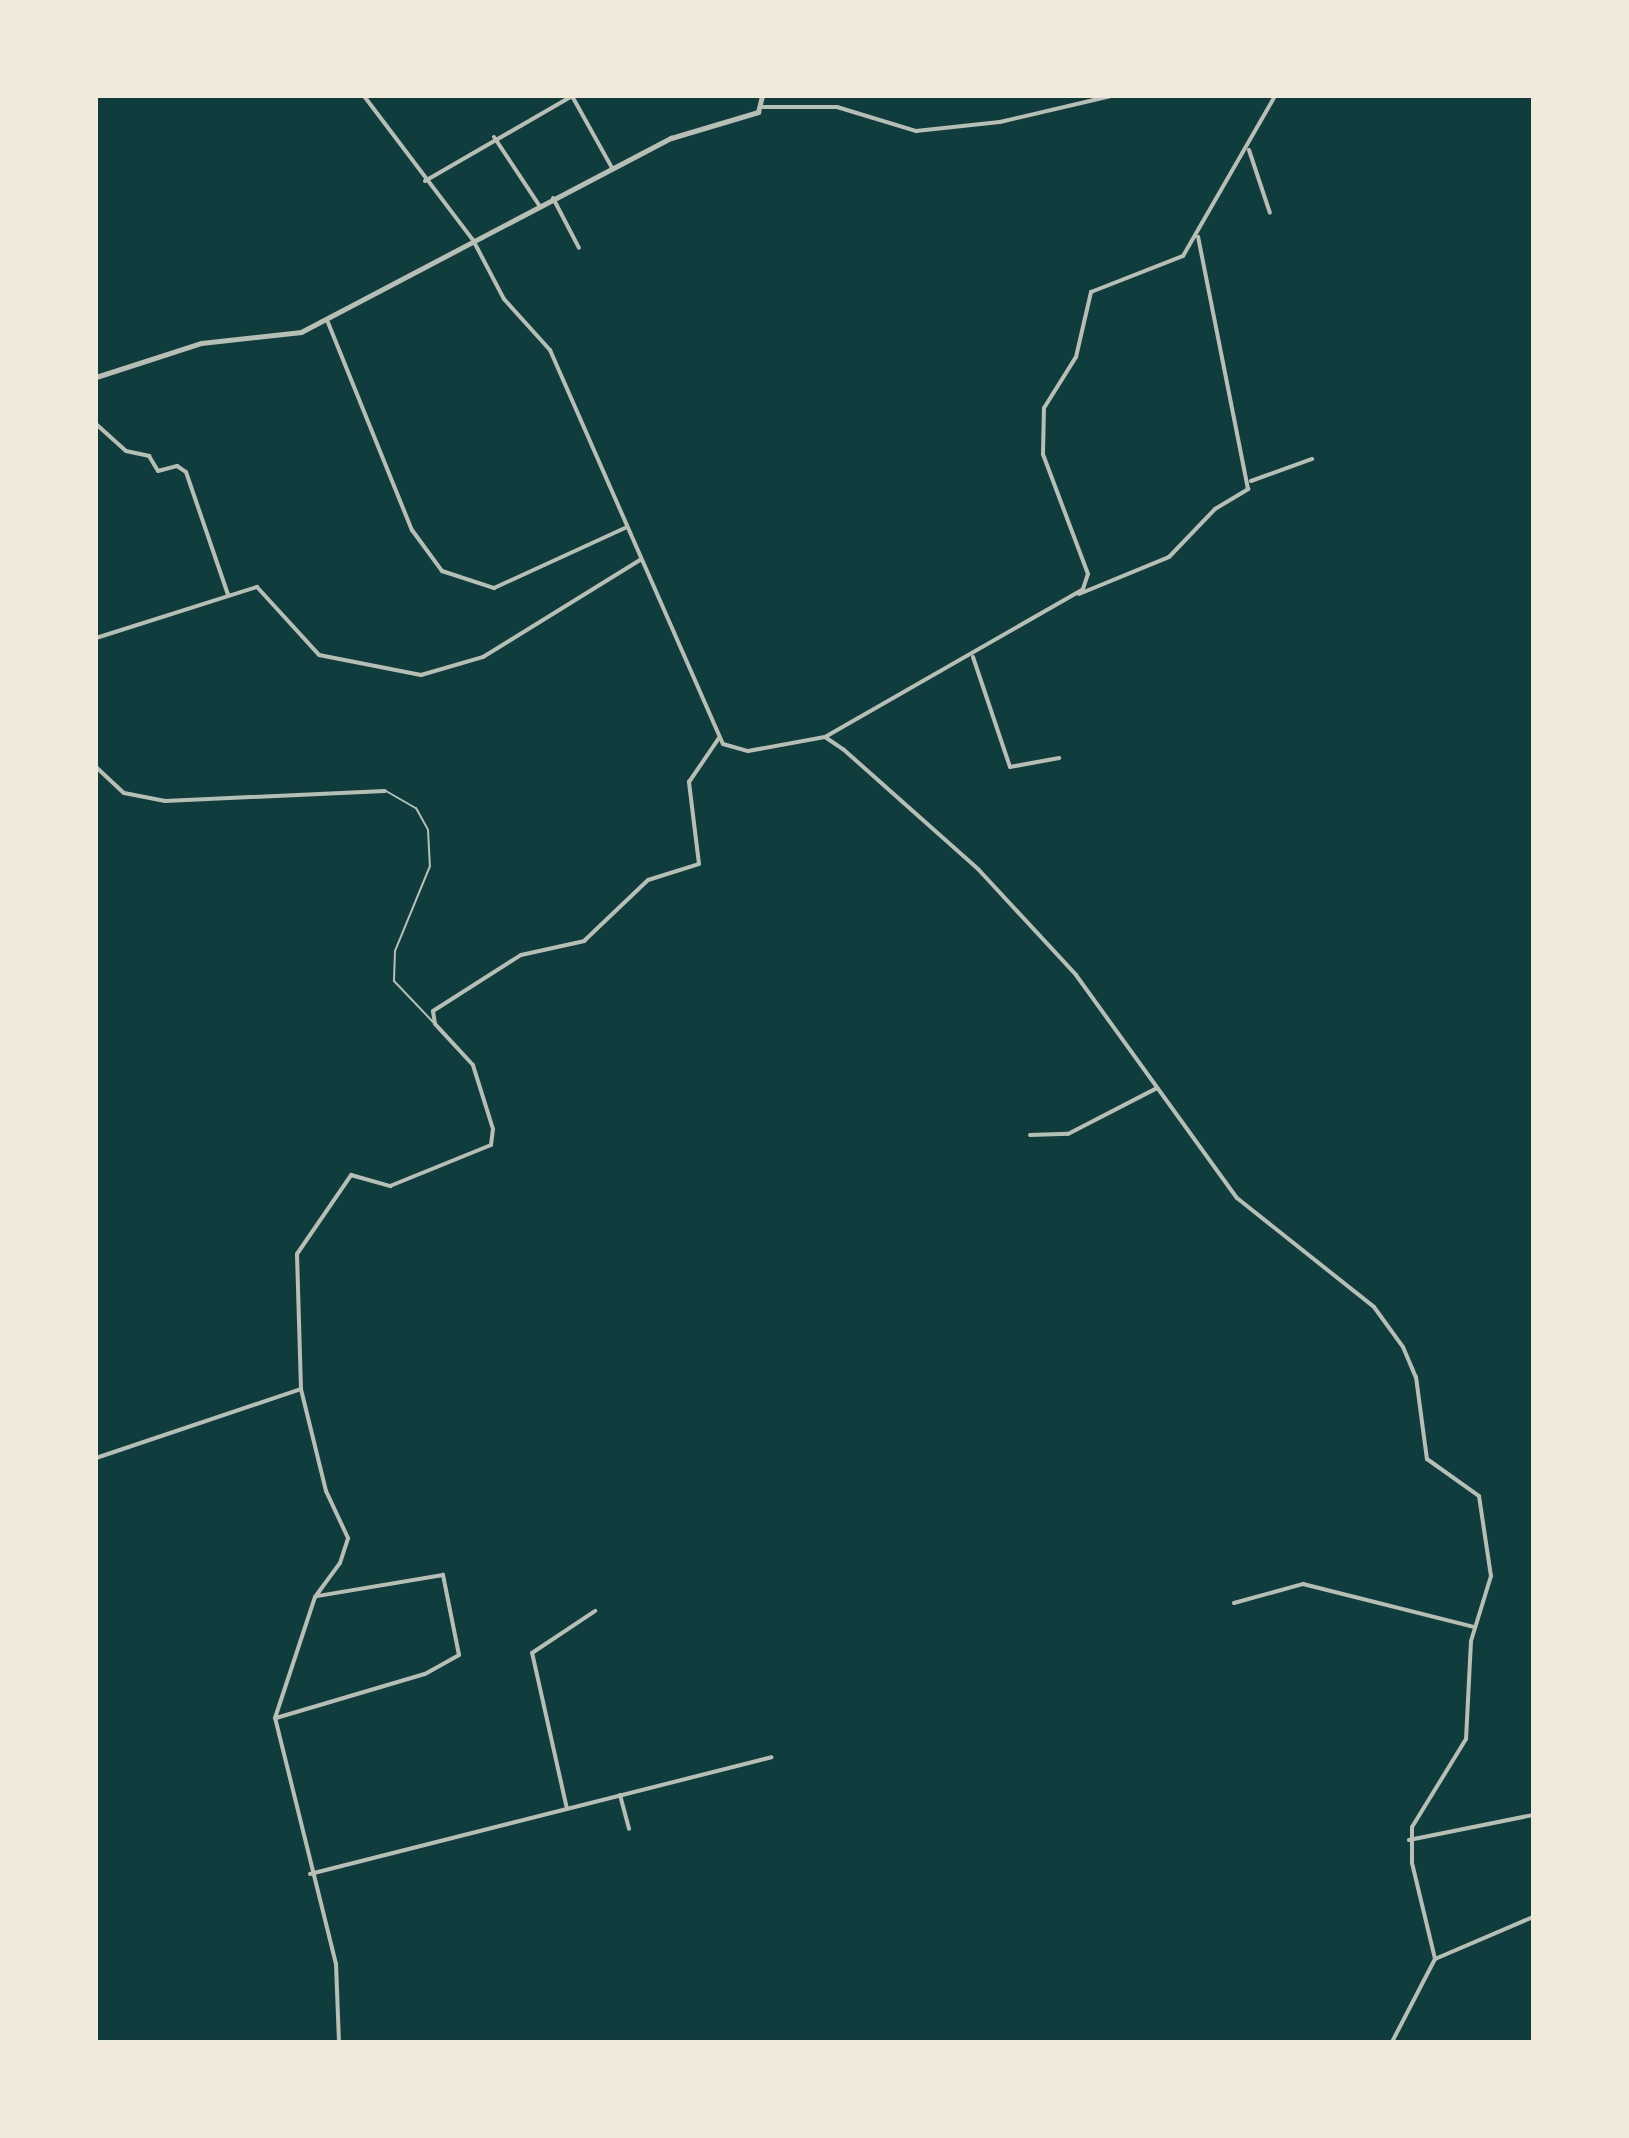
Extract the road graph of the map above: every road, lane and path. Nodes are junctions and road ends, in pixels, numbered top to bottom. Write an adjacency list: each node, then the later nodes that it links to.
1 (364, 96): 9 (street)
2 (762, 96): 5 (street)
3 (1111, 96): 5 (street)
4 (1275, 96): 7 (street)
5 (763, 107): 8 (street)
6 (494, 137): 8 (street); 9 (street); 11 (street)
7 (1249, 150): 12 (street); 13 (street)
8 (612, 168): 10 (street)
9 (425, 181): 14 (street)
10 (553, 198): 11 (street); 15 (street)
11 (539, 205): 14 (street)
12 (1270, 213)
13 (1198, 237): 20 (street); 23 (street)
14 (473, 240): 16 (street); 21 (street)
15 (579, 248)
16 (327, 320): 17 (street); 21 (street)
17 (96, 377)
18 (96, 424): 24 (street)
19 (1312, 459): 20 (street)
20 (1251, 481): 23 (street)
21 (625, 527): 22 (street)
22 (640, 560): 24 (street); 28 (street)
23 (1079, 594): 26 (street)
24 (228, 595): 25 (street)
25 (96, 638)
26 (973, 657): 27 (street); 29 (street)
27 (825, 737): 28 (street); 33 (street)
28 (719, 738): 32 (street)
29 (1059, 758)
30 (96, 767): 31 (street)
31 (385, 791): 32 (lane)
32 (435, 1024): 35 (street)
33 (1157, 1088): 34 (street); 40 (street)
34 (1030, 1135)
35 (301, 1389): 36 (street); 37 (street)
36 (96, 1458)
37 (315, 1597): 41 (street); 41 (street)
38 (1234, 1603): 40 (street)
39 (595, 1611): 44 (street)
40 (1474, 1627): 47 (street)
41 (275, 1718): 48 (street)
42 (771, 1757): 43 (street)
43 (620, 1795): 44 (street); 46 (street)
44 (567, 1809): 48 (street)
45 (1533, 1815): 47 (street)
46 (629, 1829)
47 (1409, 1840): 50 (street)
48 (310, 1874): 51 (street)
49 (1533, 1917): 50 (street)
50 (1435, 1959): 52 (street)
51 (339, 2042)
52 (1392, 2042)

